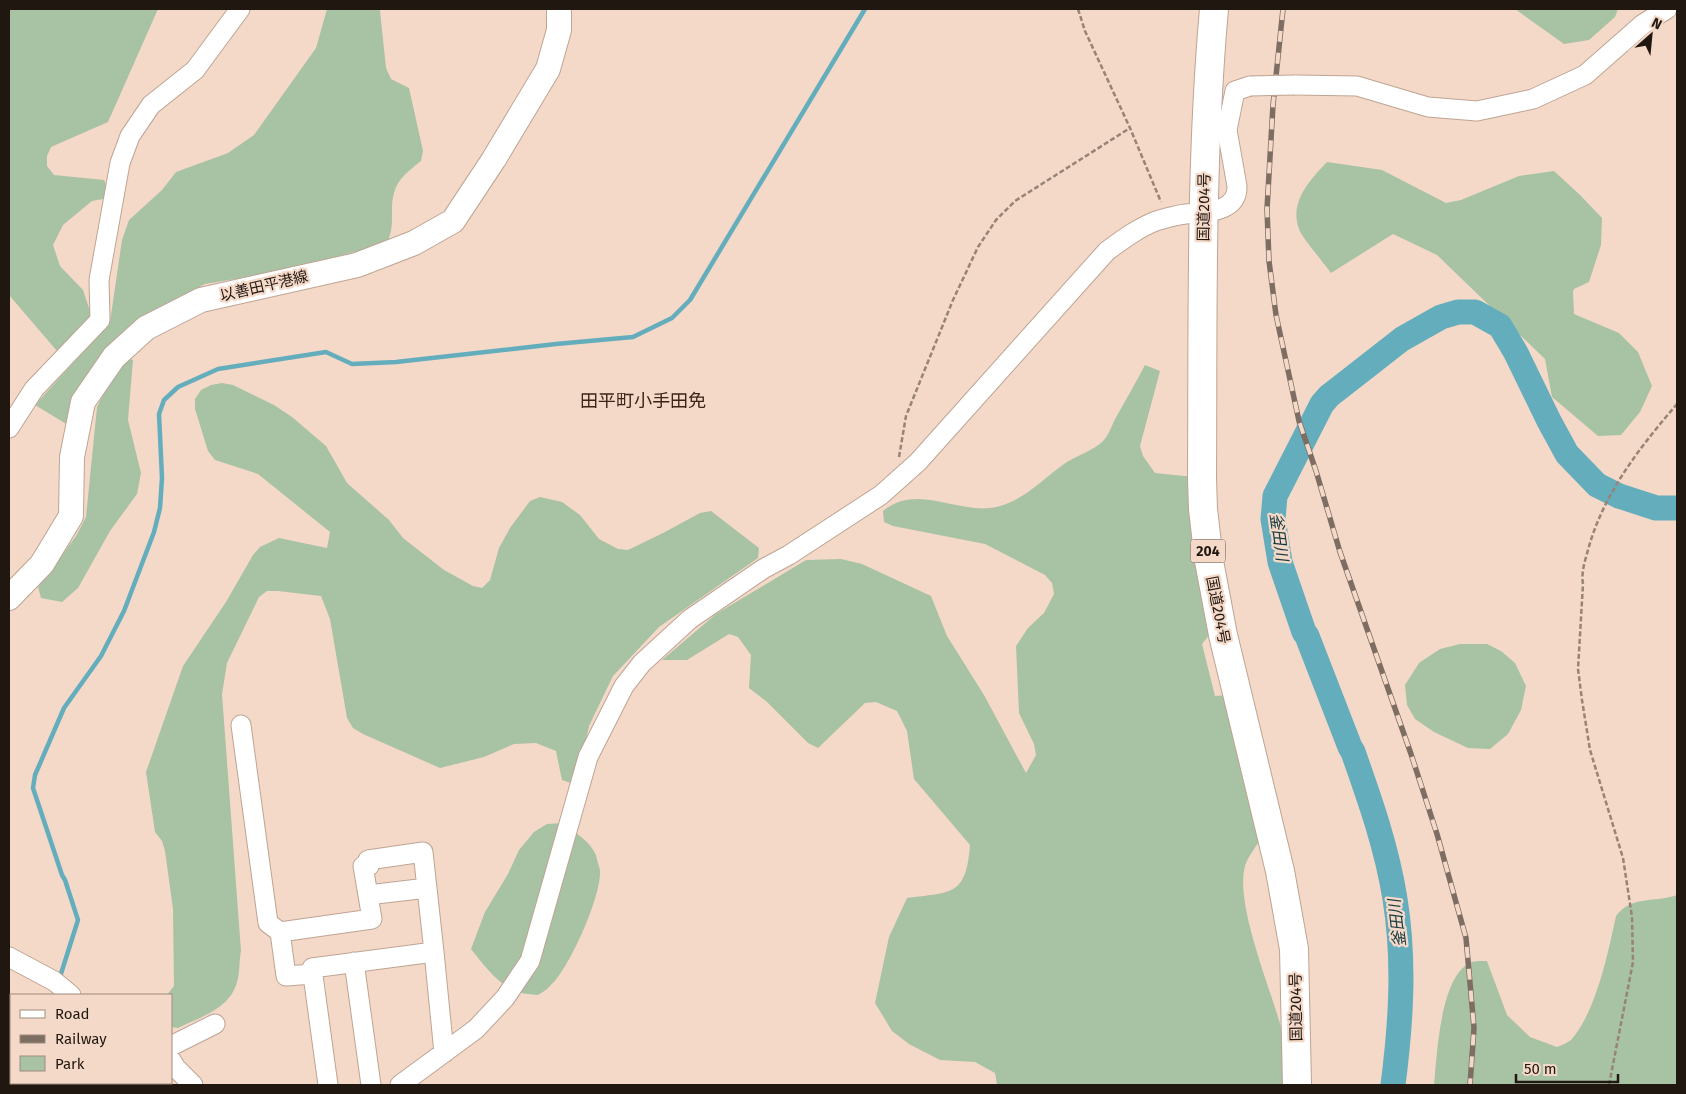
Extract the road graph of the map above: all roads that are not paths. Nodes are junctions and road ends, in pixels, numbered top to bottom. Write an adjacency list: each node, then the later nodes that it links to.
1 (240, 9): 6 (street)
2 (559, 9): 7 (main road, 以善田平港線)
3 (1214, 9): 5 (highway, 国道204号 / 204)
4 (1667, 9): 5 (street, bridge)
5 (1204, 212): 19 (street); 25 (highway, 国道204号 / 204)
6 (9, 428)
7 (9, 598)
8 (241, 726): 11 (street)
9 (427, 888): 10 (street); 10 (street); 12 (street)
10 (368, 896): 11 (street)
11 (280, 932): 15 (street)
12 (434, 952): 14 (street); 19 (street)
13 (9, 957): 16 (street)
14 (354, 962): 15 (street); 23 (street)
15 (313, 974): 22 (street)
16 (70, 994)
17 (215, 1024): 18 (street)
18 (172, 1046)
19 (444, 1053): 24 (street)
20 (172, 1062): 21 (street)
21 (193, 1085)
22 (328, 1085)
23 (371, 1085)
24 (400, 1085)
25 (1297, 1085)

